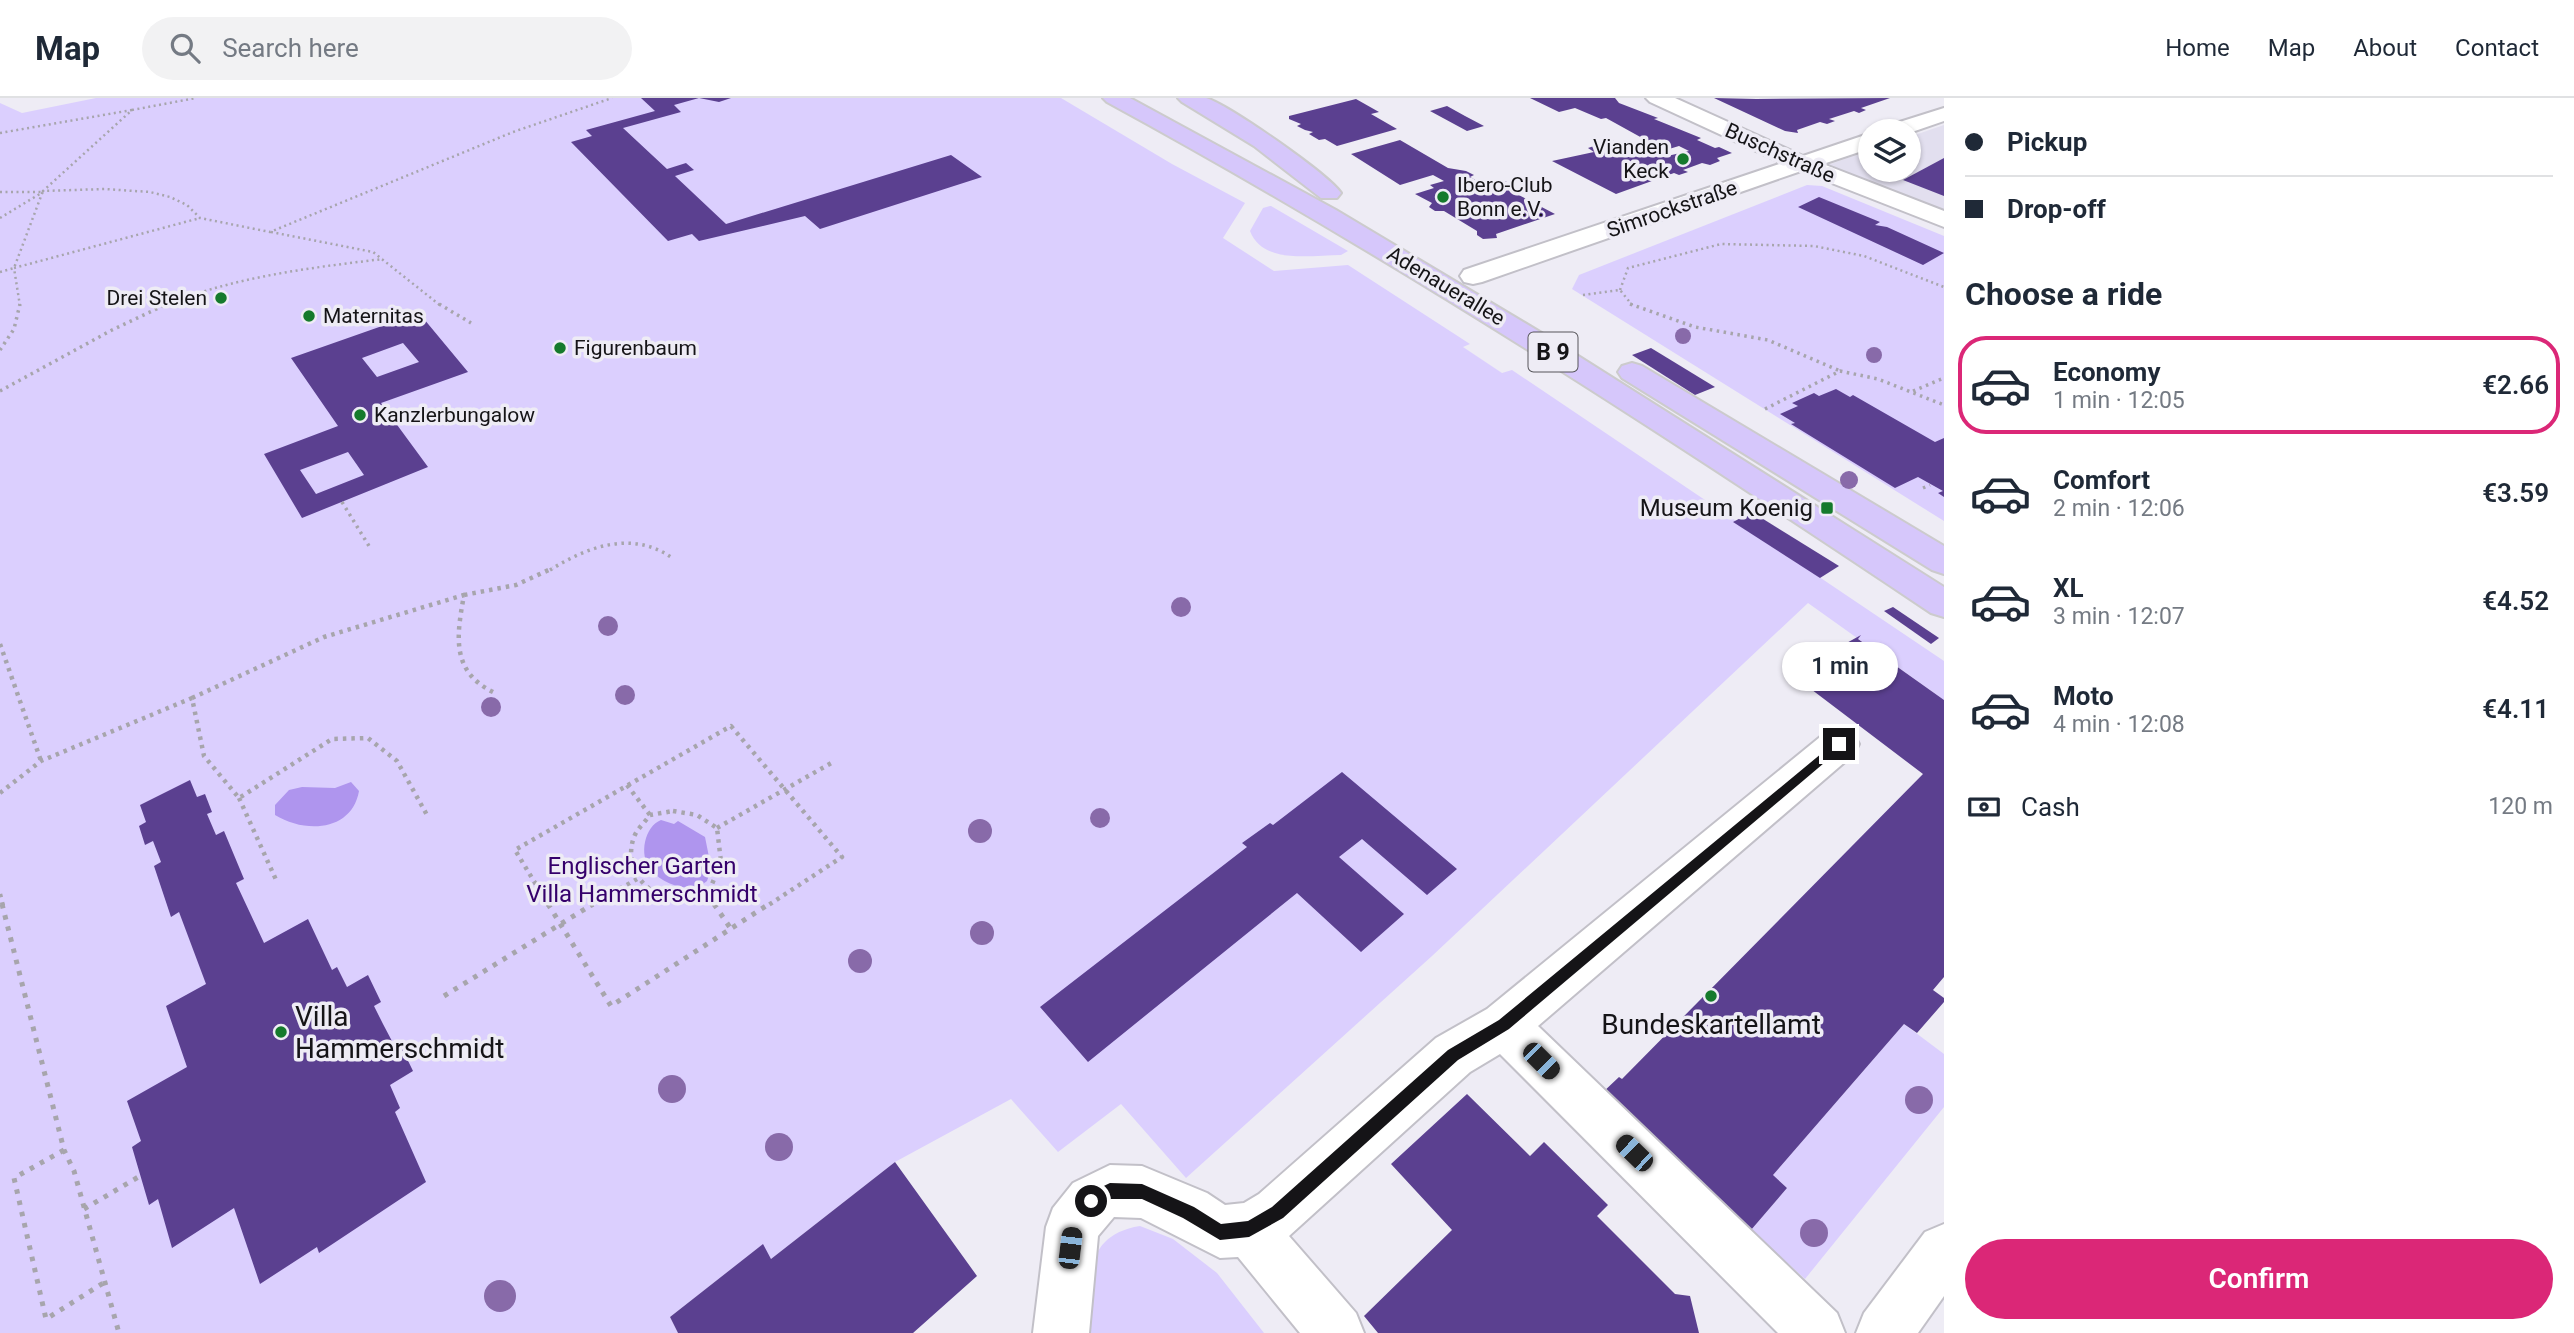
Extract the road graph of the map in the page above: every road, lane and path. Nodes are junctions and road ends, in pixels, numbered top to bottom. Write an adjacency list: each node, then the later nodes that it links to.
1 (196, 98): 7 (path)
2 (612, 98): 19 (path)
3 (1114, 98): 44 (main road, Adenauerallee / B 9)
4 (1156, 98): 15 (main road, Adenauerallee / B 9)
5 (1189, 98): 15 (main road)
6 (1657, 98): 12 (street, Buschstraße)
7 (132, 110): 10 (path); 13 (path)
8 (1944, 114): 9 (street)
9 (1921, 122)
10 (0, 134)
11 (1858, 145): 12 (street, Simrockstraße)
12 (1803, 164): 18 (street, Buschstraße); 23 (street, Simrockstraße)
13 (43, 191): 14 (path); 16 (path); 17 (path); 21 (path)
14 (0, 192)
15 (1329, 193): 23 (main road, Adenauerallee / B 9)
16 (0, 218)
17 (200, 218): 19 (path); 21 (path)
18 (1944, 220)
19 (270, 232): 20 (path)
20 (383, 260): 27 (path); 31 (path)
21 (14, 268): 22 (path); 28 (path)
22 (0, 272)
23 (1473, 276): 42 (main road, Adenauerallee / B 9)
24 (1944, 287): 25 (path)
25 (1620, 290): 26 (path); 29 (path)
26 (1583, 295)
27 (471, 323)
28 (0, 350)
29 (1840, 371): 32 (path); 33 (path)
30 (1944, 377): 32 (path)
31 (0, 390)
32 (1912, 391): 35 (path)
33 (1795, 394): 34 (path); 36 (path)
34 (1802, 398)
35 (1944, 405)
36 (1765, 408)
37 (1930, 485): 38 (path)
38 (1923, 488)
39 (342, 502): 40 (path)
40 (369, 546)
41 (671, 556): 43 (path)
42 (1944, 562)
43 (464, 595): 46 (path); 47 (path)
44 (1944, 604)
45 (0, 643): 49 (path)
46 (493, 692)
47 (191, 698): 49 (path); 54 (path)
48 (1839, 744): 65 (street)
49 (41, 761): 53 (path)
50 (833, 762): 52 (path)
51 (627, 785): 52 (path); 56 (path); 62 (path)
52 (784, 789): 57 (path); 63 (path)
53 (0, 793)
54 (239, 798): 55 (path); 59 (path)
55 (427, 815)
56 (650, 815): 57 (path); 58 (path)
57 (717, 828): 61 (path)
58 (637, 879): 61 (path); 62 (path)
59 (277, 882)
60 (0, 894): 66 (path)
61 (708, 894): 63 (path)
62 (560, 923): 63 (path); 64 (path)
63 (731, 929)
64 (444, 996)
65 (1504, 1025): 69 (street); 75 (street)
66 (64, 1150): 68 (path); 71 (path)
67 (140, 1175): 68 (path)
68 (84, 1209): 71 (path)
69 (1249, 1229): 73 (street); 74 (street)
70 (1944, 1251): 76 (street)
71 (105, 1282): 72 (path)
72 (119, 1333)
73 (1061, 1333)
74 (1336, 1333)
75 (1816, 1333)
76 (1884, 1333)

